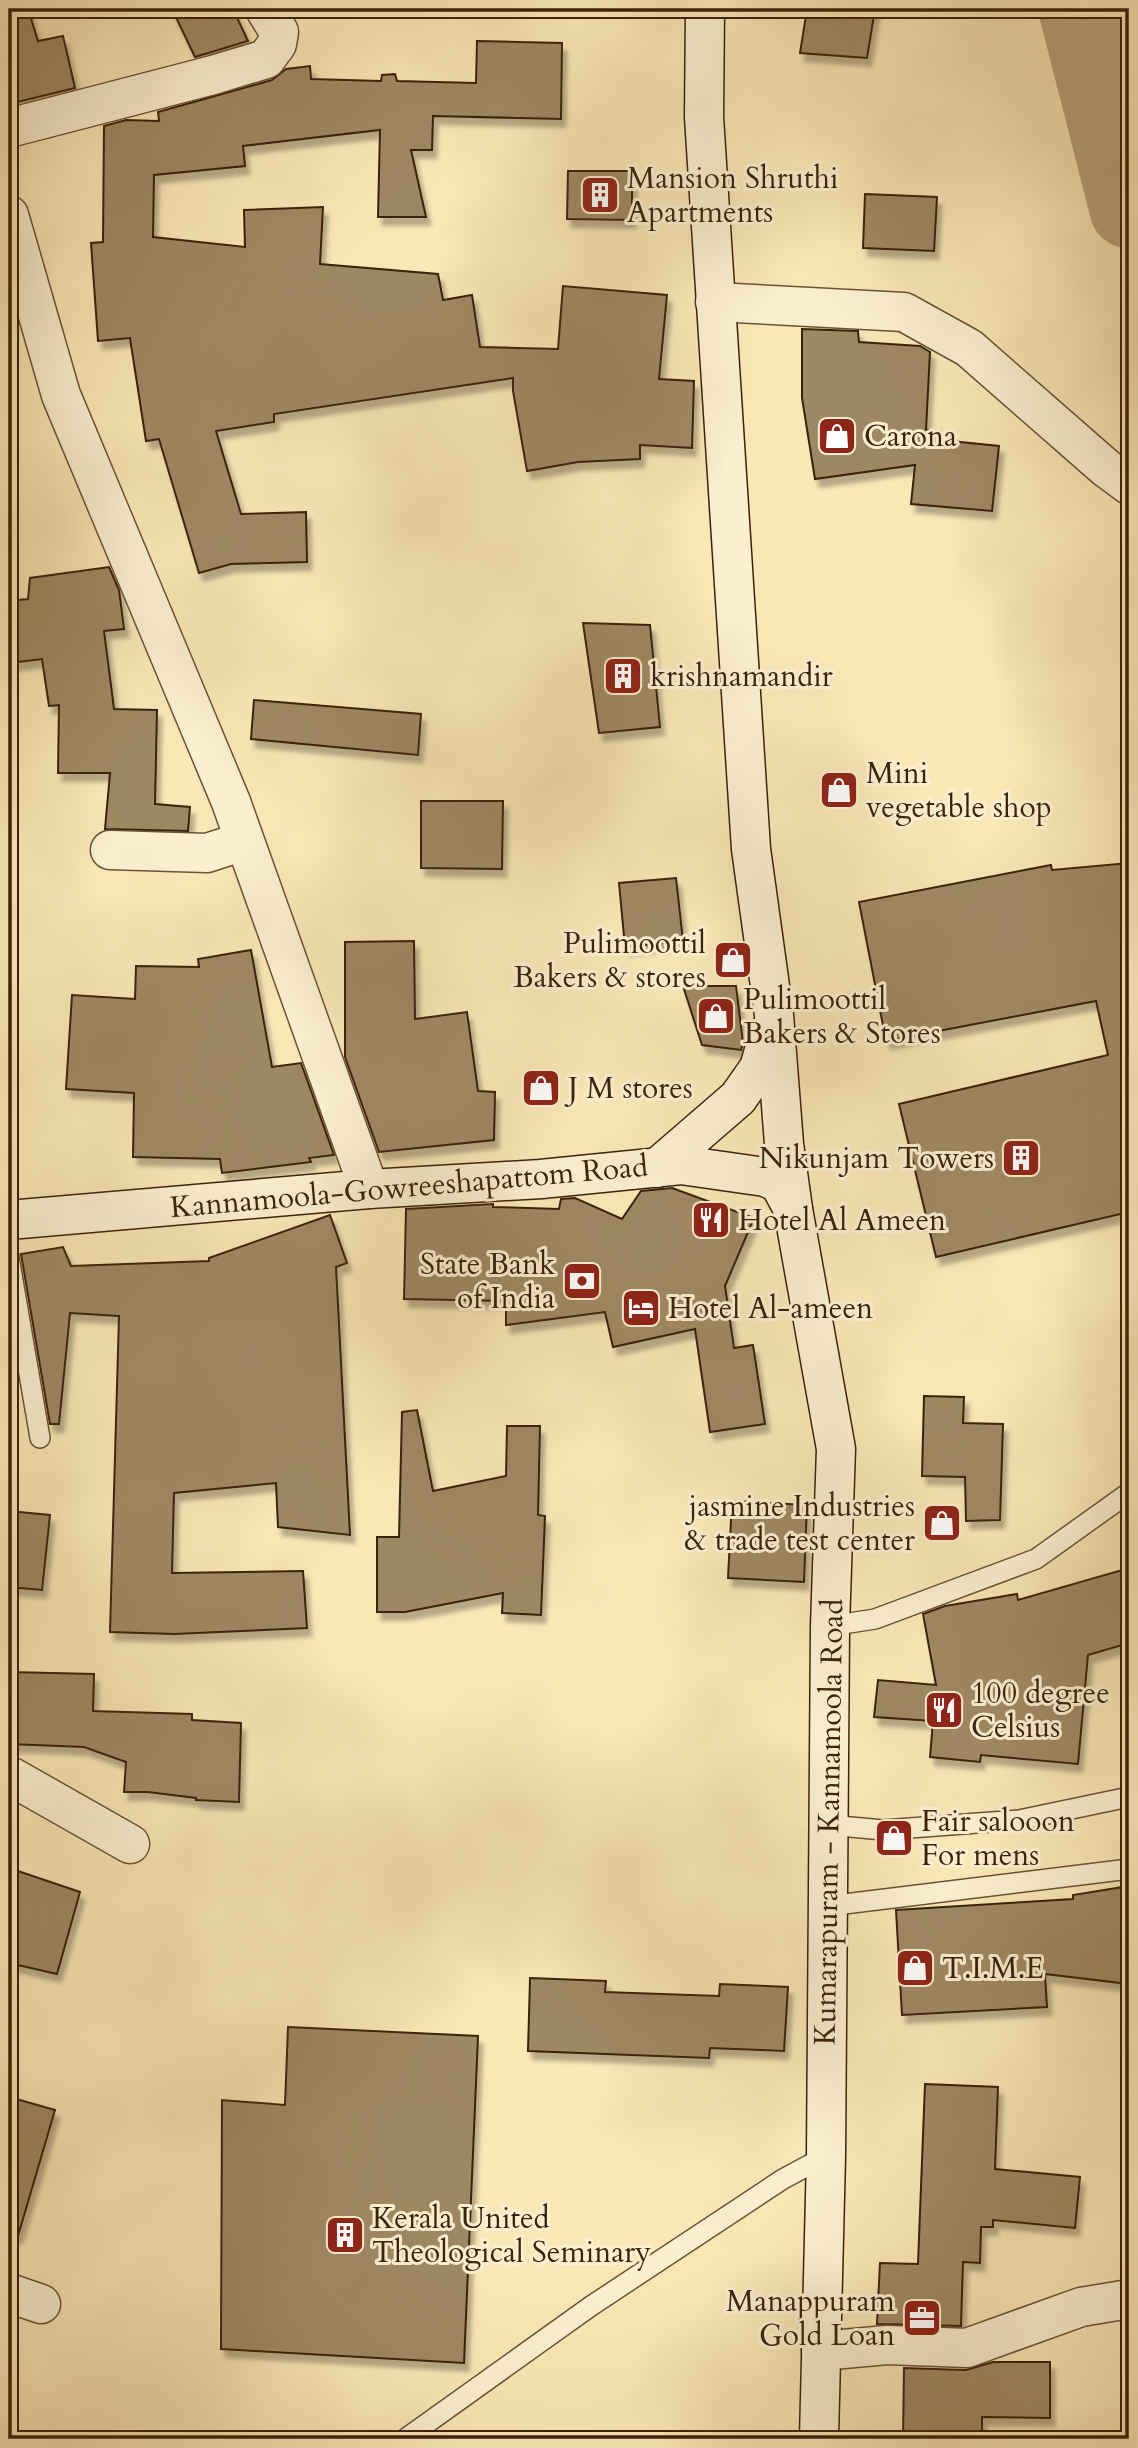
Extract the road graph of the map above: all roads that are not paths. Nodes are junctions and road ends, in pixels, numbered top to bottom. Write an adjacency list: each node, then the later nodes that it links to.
1 (265, 9): 3 (main road)
2 (705, 9): 5 (main road, Kumarapuram - Kannamoola Road)
3 (9, 128)
4 (9, 215): 7 (main road)
5 (715, 302): 6 (main road); 9 (main road, Kumarapuram - Kannamoola Road)
6 (1129, 485)
7 (244, 841): 8 (main road); 11 (main road)
8 (110, 850)
9 (774, 1015): 10 (main road); 12 (main road, Kumarapuram - Kannamoola Road)
10 (657, 1168): 11 (main road, Kannamoola-Gowreeshapattom Road); 12 (main road, Kannamoola-Gowreeshapattom Road)
11 (369, 1189): 13 (main road, Kannamoola-Gowreeshapattom Road)
12 (793, 1209): 17 (main road, Kumarapuram - Kannamoola Road)
13 (9, 1220)
14 (9, 1257): 15 (lane)
15 (40, 1438)
16 (1127, 1494): 17 (lane)
17 (830, 1626): 20 (main road, Kumarapuram - Kannamoola Road)
18 (9, 1777): 21 (main road)
19 (1129, 1797): 20 (lane)
20 (828, 1825): 23 (main road, Kumarapuram - Kannamoola Road)
21 (130, 1843)
22 (1121, 1870): 23 (lane)
23 (828, 1906): 24 (main road, Kumarapuram - Kannamoola Road)
24 (826, 2156): 26 (main road, Kumarapuram - Kannamoola Road); 27 (lane)
25 (1129, 2299): 26 (main road)
26 (821, 2351): 28 (main road, Kumarapuram - Kannamoola Road)
27 (405, 2439)
28 (819, 2439)

